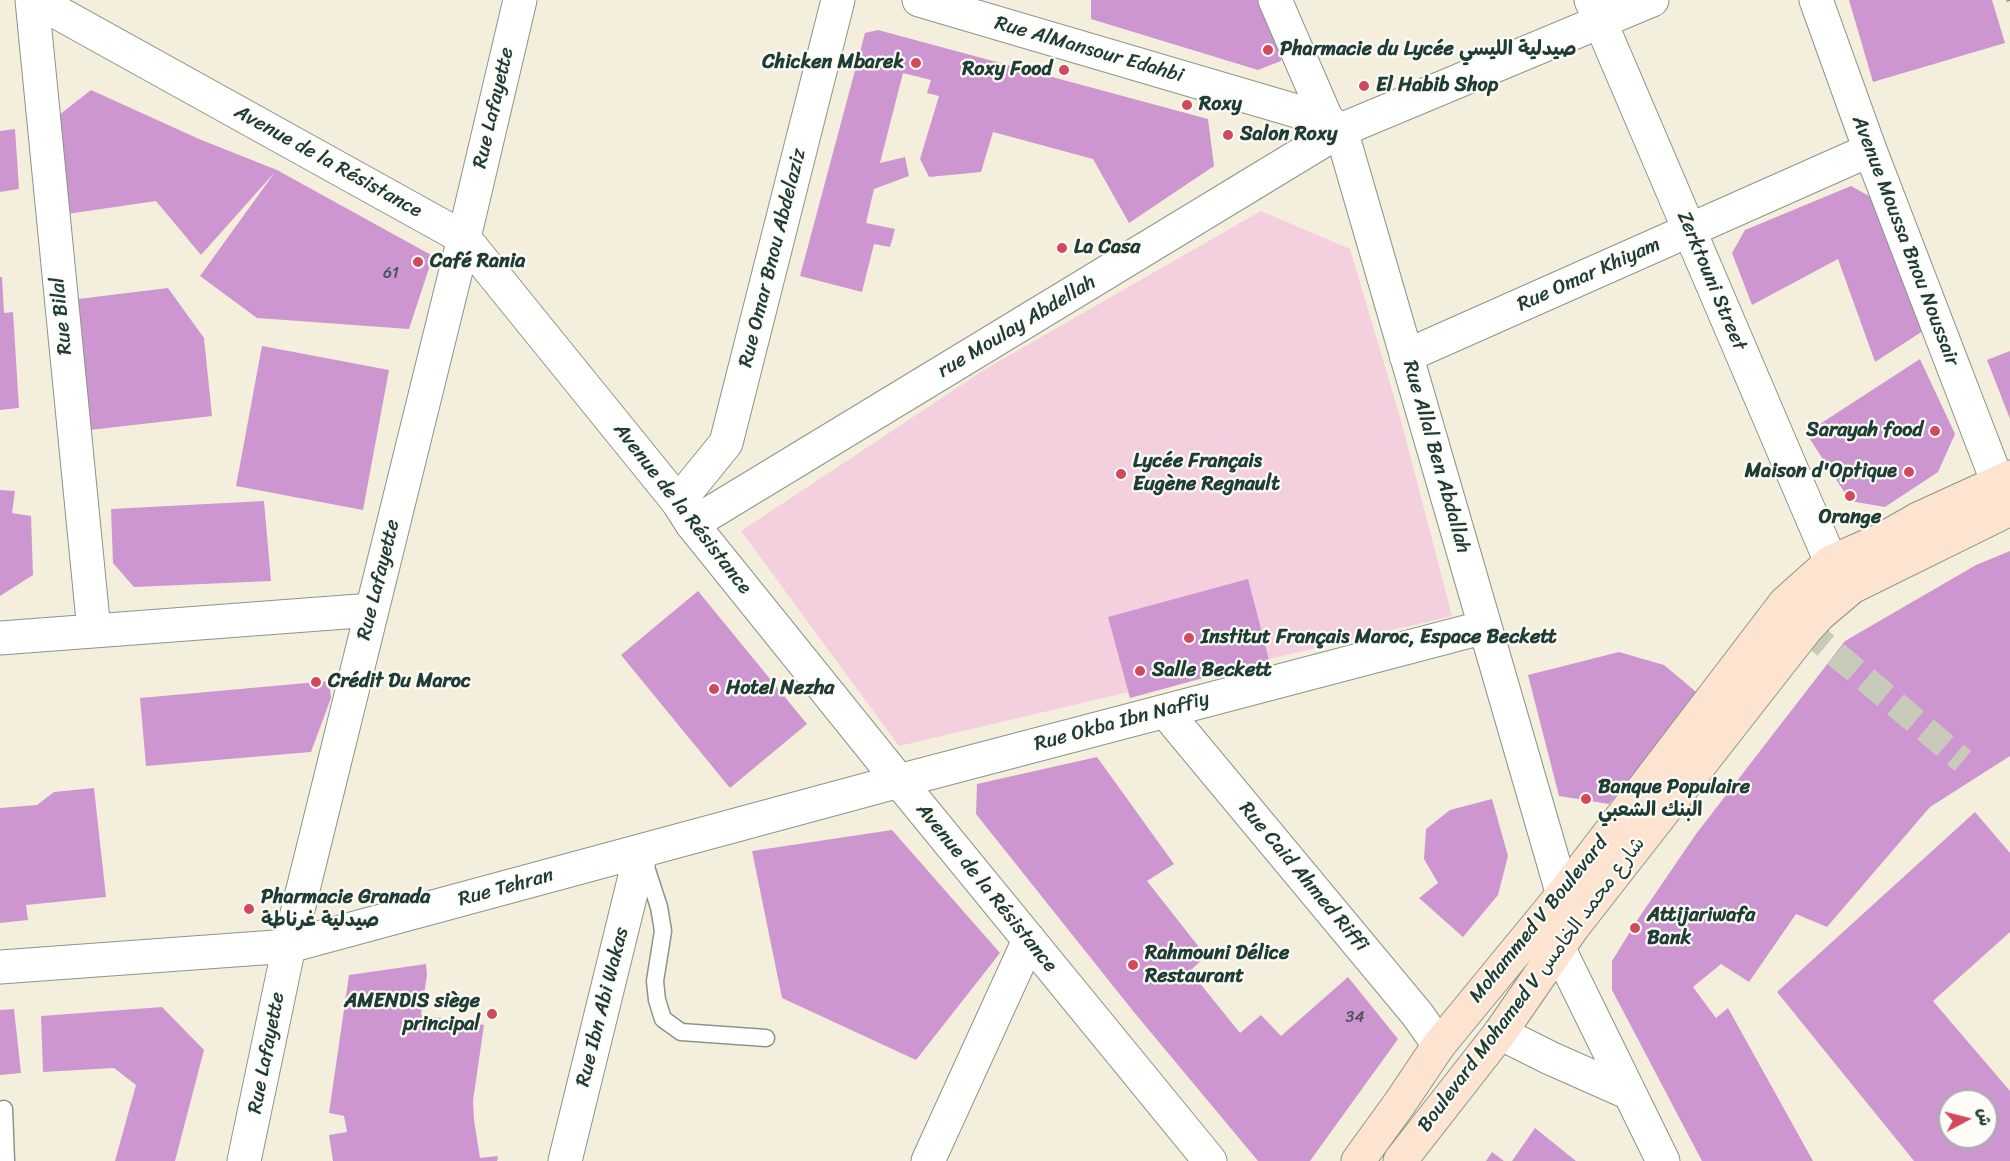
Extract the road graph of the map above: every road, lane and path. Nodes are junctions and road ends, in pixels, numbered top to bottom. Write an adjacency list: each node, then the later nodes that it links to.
1 (33, 0): 14 (street, Avenue de la Résistance); 21 (street, Rue Bilal)
2 (520, 0): 14 (street, Rue Lafayette)
3 (838, 0): 17 (street, Rue Omar Bnou Abdelaziz)
4 (919, 0): 11 (street, Rue AlMansour Edahbi)
5 (1275, 0): 11 (street, Rue Allal Ben Abdallah)
6 (1652, 0): 10 (street, rue Moulay Abdellah)
7 (1816, 0): 12 (street, Avenue Moussa Bnou Noussair)
8 (2008, 0): 9 (path)
9 (2010, 5)
10 (1596, 11): 11 (street, rue Moulay Abdellah); 13 (street, Zerktouni Street)
11 (1334, 125): 15 (street, Rue Allal Ben Abdallah); 17 (street, rue Moulay Abdellah)
12 (1870, 150): 13 (street, Rue Omar Khiyam); 16 (street, Avenue Moussa Bnou Noussair)
13 (1689, 230): 15 (street, Rue Omar Khiyam); 18 (street, Zerktouni Street)
14 (464, 238): 17 (street, Avenue de la Résistance); 19 (street, Rue Lafayette)
15 (1406, 356): 20 (street, Rue Allal Ben Abdallah)
16 (2006, 494): 18 (main road, Mohammed V Boulevard); 27 (main road, Boulevard Mohamed V شارع محمد الخامس)
17 (685, 513): 24 (street, Avenue de la Résistance)
18 (1831, 562): 26 (main road, Mohammed V Boulevard)
19 (372, 610): 21 (street); 29 (street, Rue Lafayette)
20 (1485, 627): 23 (street, Rue Okba Ibn Naffiy); 26 (street, Rue Allal Ben Abdallah)
21 (94, 631): 22 (street)
22 (0, 638)
23 (1165, 711): 24 (street, Rue Okba Ibn Naffiy); 33 (street, Rue Caid Ahmed Riffi)
24 (899, 781): 25 (street, Rue Tehran); 28 (street, Avenue de la Résistance)
25 (640, 852): 29 (street, Rue Tehran); 32 (lane); 38 (street, Rue Ibn Abi Wakas)
26 (1563, 894): 27 (street, Rue Allal Ben Abdallah); 33 (main road, Mohammed V Boulevard)
27 (1566, 938): 31 (main road, Boulevard Mohamed V شارع محمد الخامس); 34 (street, Rue Allal Ben Abdallah)
28 (1029, 940): 39 (street); 40 (street, Avenue de la Résistance)
29 (288, 946): 30 (street, Rue Tehran); 37 (street, Rue Lafayette)
30 (0, 967)
31 (1500, 1033): 34 (street); 42 (main road, Boulevard Mohamed V شارع محمد الخامس)
32 (766, 1038)
33 (1439, 1045): 41 (main road, Mohammed V Boulevard)
34 (1629, 1093): 43 (street, Rue Allal Ben Abdallah)
35 (4, 1109): 36 (lane)
36 (6, 1161)
37 (244, 1161)
38 (565, 1161)
39 (928, 1161)
40 (1210, 1161)
41 (1358, 1161)
42 (1400, 1161)
43 (1664, 1161)

